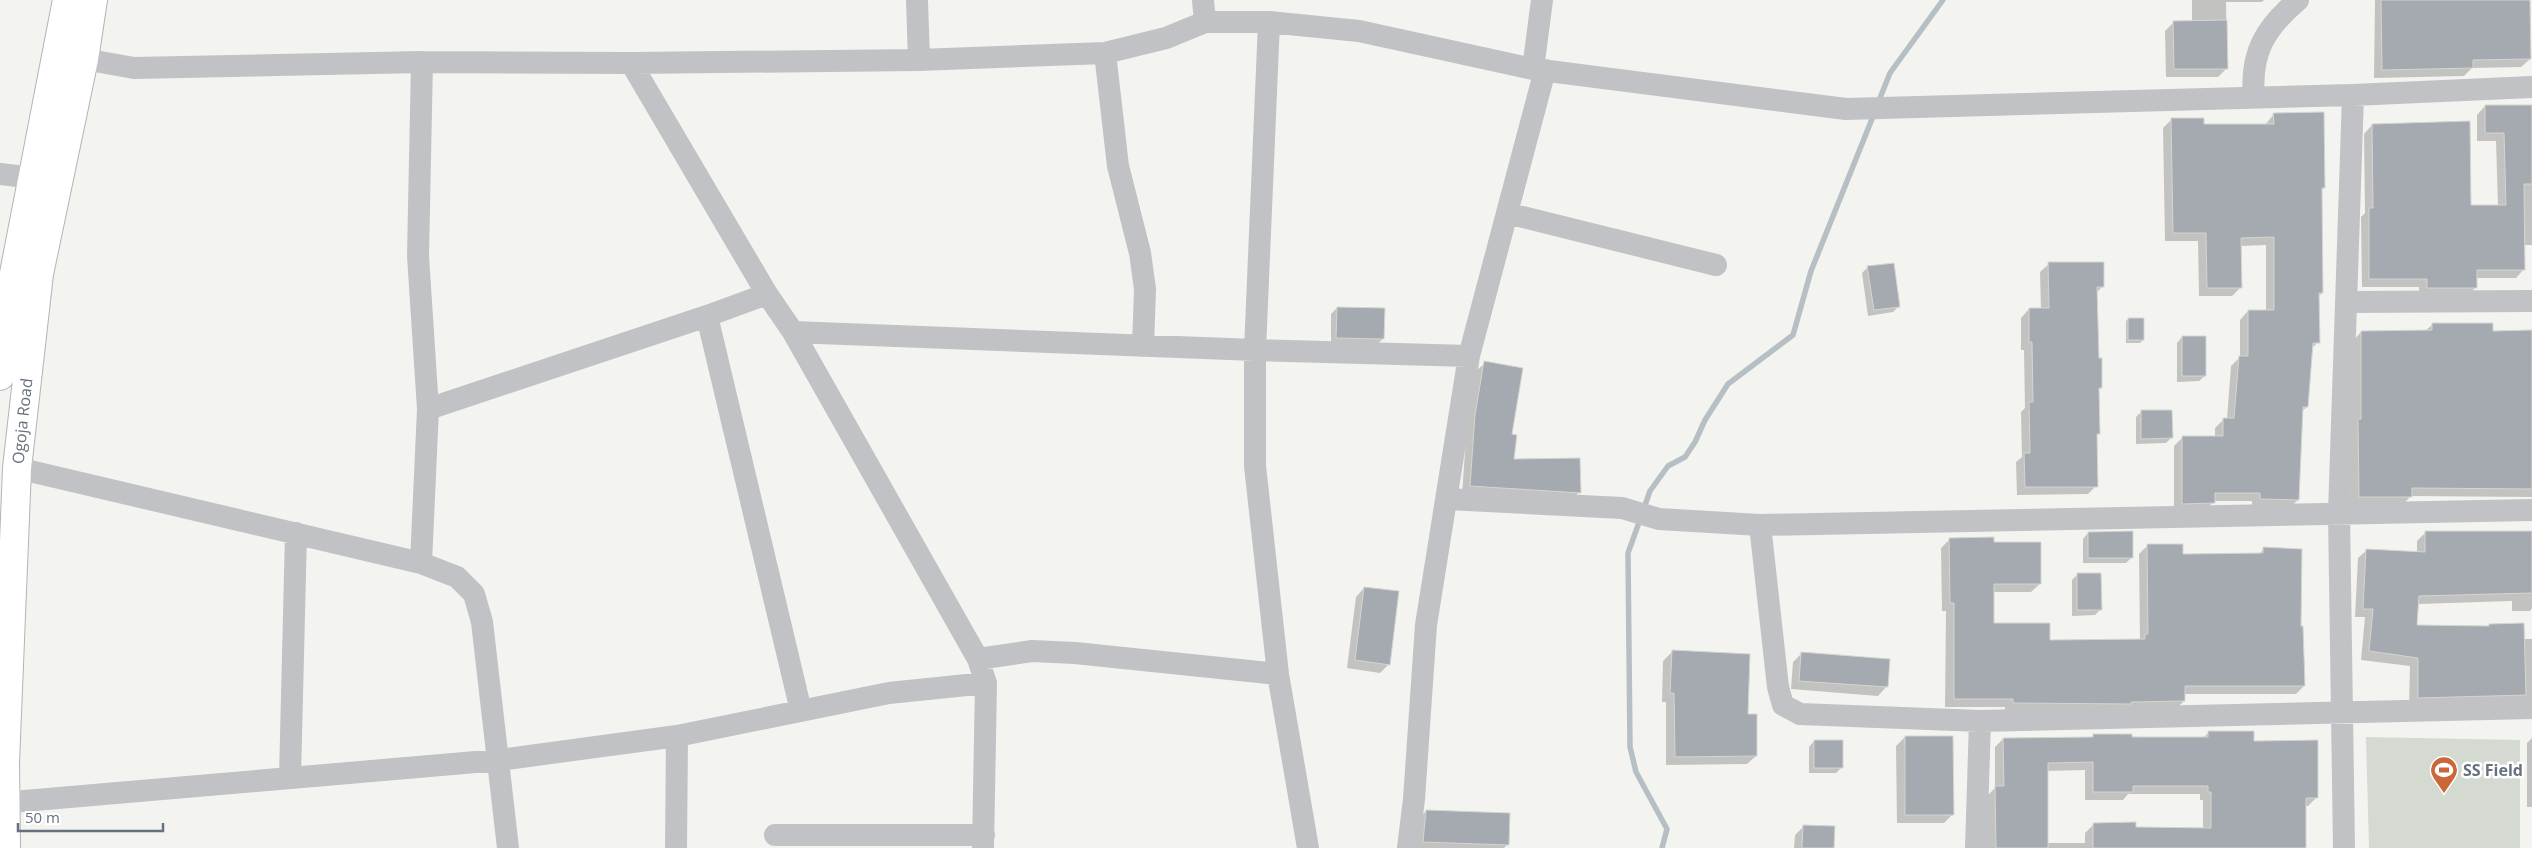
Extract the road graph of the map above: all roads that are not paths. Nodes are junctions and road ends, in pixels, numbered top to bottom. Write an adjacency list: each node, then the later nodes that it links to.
1 (67, 0): 9 (main road, Ogoja Road)
2 (93, 0): 10 (main road, Ogoja Road)
3 (917, 0): 11 (street)
4 (1542, 0): 14 (street)
5 (2298, 0): 17 (street)
6 (1204, 11): 7 (street); 8 (street)
7 (1269, 22): 14 (street); 29 (street)
8 (1105, 53): 11 (street); 28 (street)
9 (57, 54): 10 (street); 19 (main road, Ogoja Road)
10 (84, 59): 12 (street); 33 (main road, Ogoja Road)
11 (919, 60): 13 (street)
12 (422, 62): 13 (street); 32 (street)
13 (631, 63): 23 (street)
14 (1539, 69): 17 (street); 20 (street)
15 (2532, 87): 16 (street)
16 (2353, 95): 17 (street); 25 (street)
17 (2254, 97)
18 (0, 174): 19 (street)
19 (33, 178): 22 (main road, Ogoja Road)
20 (1507, 213): 21 (street); 30 (street)
21 (1716, 265)
22 (5, 294): 31 (main road, Ogoja Road)
23 (767, 294): 26 (street); 27 (street)
24 (2532, 301): 25 (street)
25 (2346, 302): 36 (street)
26 (707, 316): 32 (street); 44 (street)
27 (793, 332): 28 (street); 40 (street)
28 (1143, 346): 29 (street)
29 (1255, 350): 30 (street); 41 (street)
30 (1469, 356): 34 (street)
31 (0, 376)
32 (428, 409): 39 (street)
33 (17, 468): 38 (street); 50 (main road, Ogoja Road)
34 (1448, 499): 37 (street); 57 (street)
35 (2532, 510): 36 (street)
36 (2339, 513): 37 (street); 45 (street)
37 (1760, 525): 46 (street)
38 (296, 533): 39 (street); 49 (street)
39 (421, 563): 48 (street)
40 (978, 659): 41 (street); 42 (street)
41 (1278, 674): 56 (street)
42 (986, 683): 44 (street); 52 (street)
43 (2532, 708): 45 (street)
44 (801, 710): 47 (street)
45 (2341, 713): 46 (street); 59 (street)
46 (1980, 721): 58 (street)
47 (677, 736): 48 (street); 55 (street)
48 (499, 760): 49 (street); 54 (street)
49 (290, 778): 50 (street)
50 (3, 803): 53 (main road, Ogoja Road)
51 (775, 835): 52 (street)
52 (984, 841)
53 (6, 848)
54 (508, 848)
55 (676, 848)
56 (1308, 848)
57 (1408, 848)
58 (1976, 848)
59 (2344, 848)

